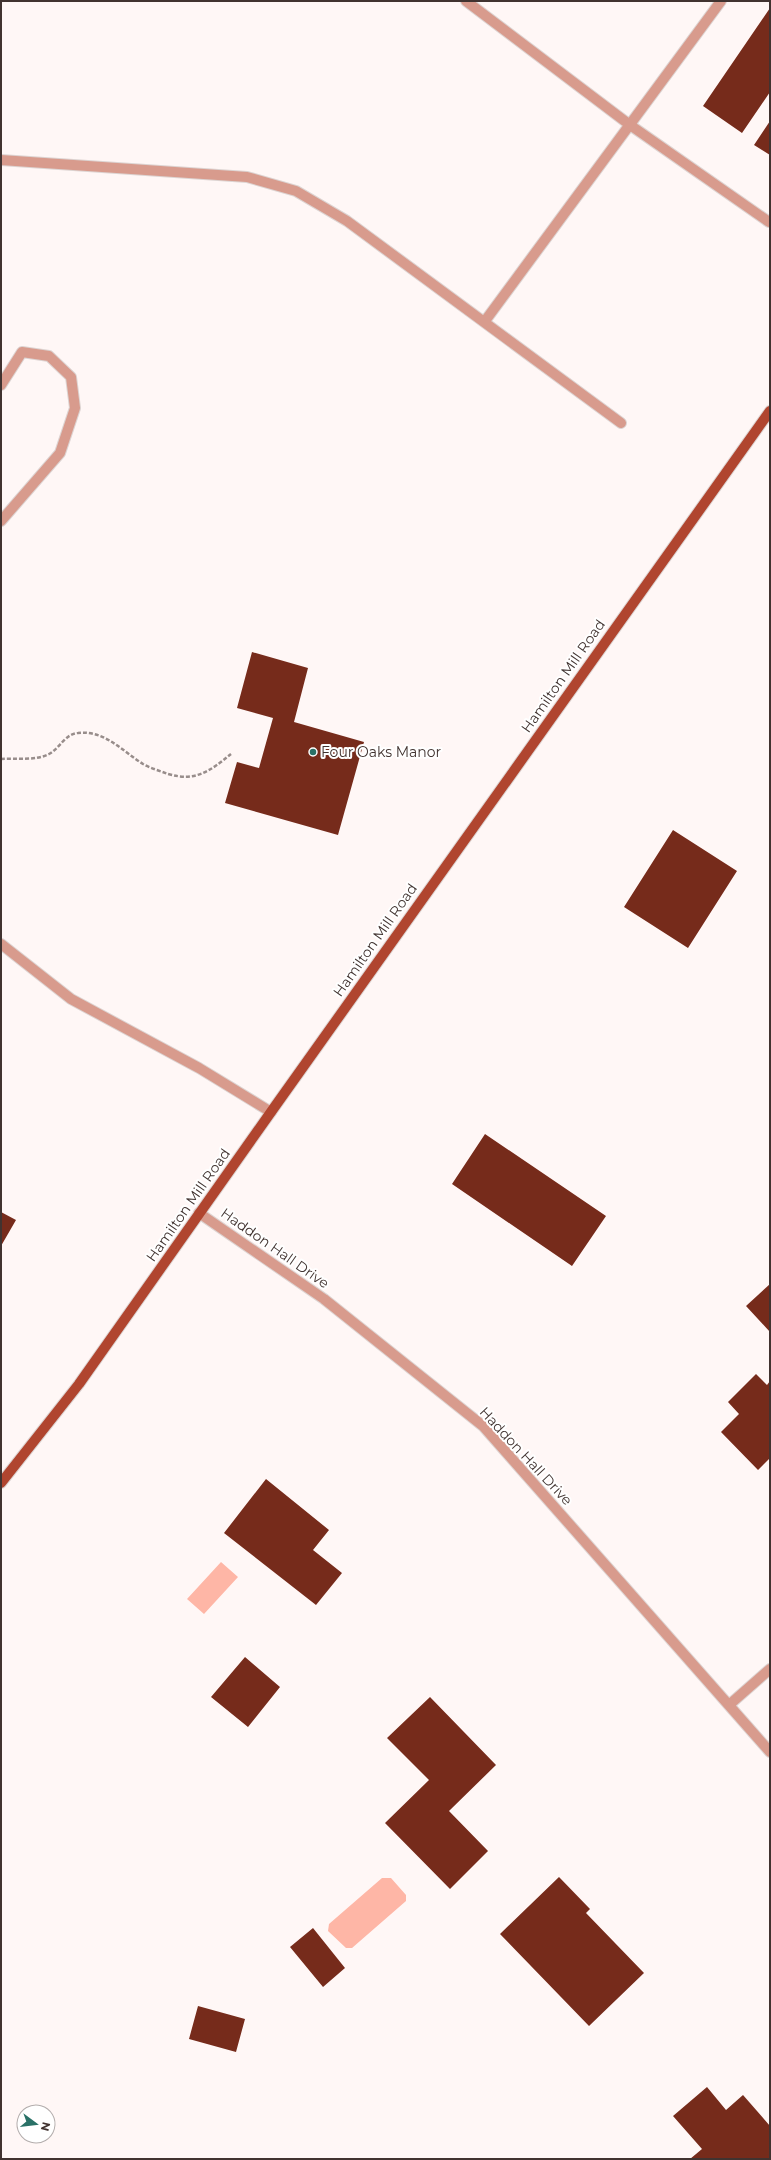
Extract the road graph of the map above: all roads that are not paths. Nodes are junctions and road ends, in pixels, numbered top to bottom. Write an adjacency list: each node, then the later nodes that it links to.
1 (466, 1): 3 (street)
2 (721, 1): 3 (street)
3 (630, 125): 5 (street); 6 (street)
4 (1, 160): 6 (street)
5 (769, 222)
6 (485, 321): 9 (street)
7 (1, 385): 10 (street)
8 (770, 411): 12 (main road, Hamilton Mill Road)
9 (621, 423)
10 (1, 522)
11 (1, 944): 12 (street)
12 (271, 1112): 13 (main road, Hamilton Mill Road)
13 (199, 1213): 14 (main road, Hamilton Mill Road); 16 (street, Haddon Hall Drive)
14 (1, 1483)
15 (770, 1669): 16 (street)
16 (729, 1705): 17 (street, Haddon Hall Drive)
17 (770, 1752)

